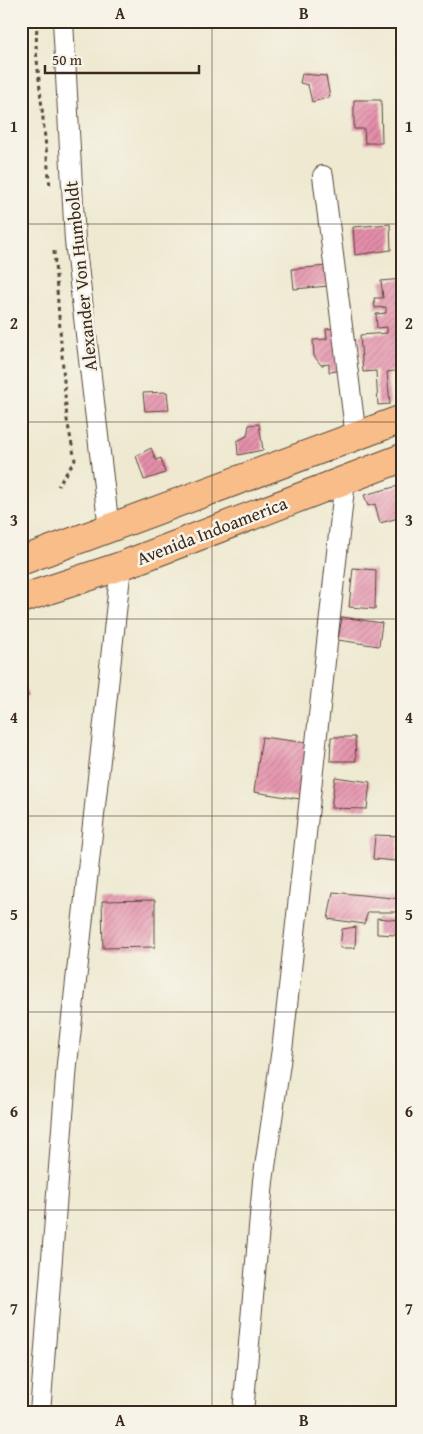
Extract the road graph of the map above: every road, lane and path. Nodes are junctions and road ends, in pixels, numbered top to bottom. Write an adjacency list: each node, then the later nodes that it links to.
1 (37, 21): 4 (path)
2 (63, 21): 11 (street, Alexander Von Humboldt)
3 (323, 176): 7 (street)
4 (50, 192)
5 (54, 248): 10 (path)
6 (402, 419): 7 (main road)
7 (356, 437): 11 (main road)
8 (402, 458): 9 (main road, Avenida Indoamerica)
9 (346, 480): 13 (main road, Avenida Indoamerica); 16 (street)
10 (58, 486)
11 (109, 529): 12 (main road)
12 (21, 561)
13 (121, 566): 14 (main road, Avenida Indoamerica); 15 (street)
14 (21, 600)
15 (40, 1413)
16 (243, 1413)

